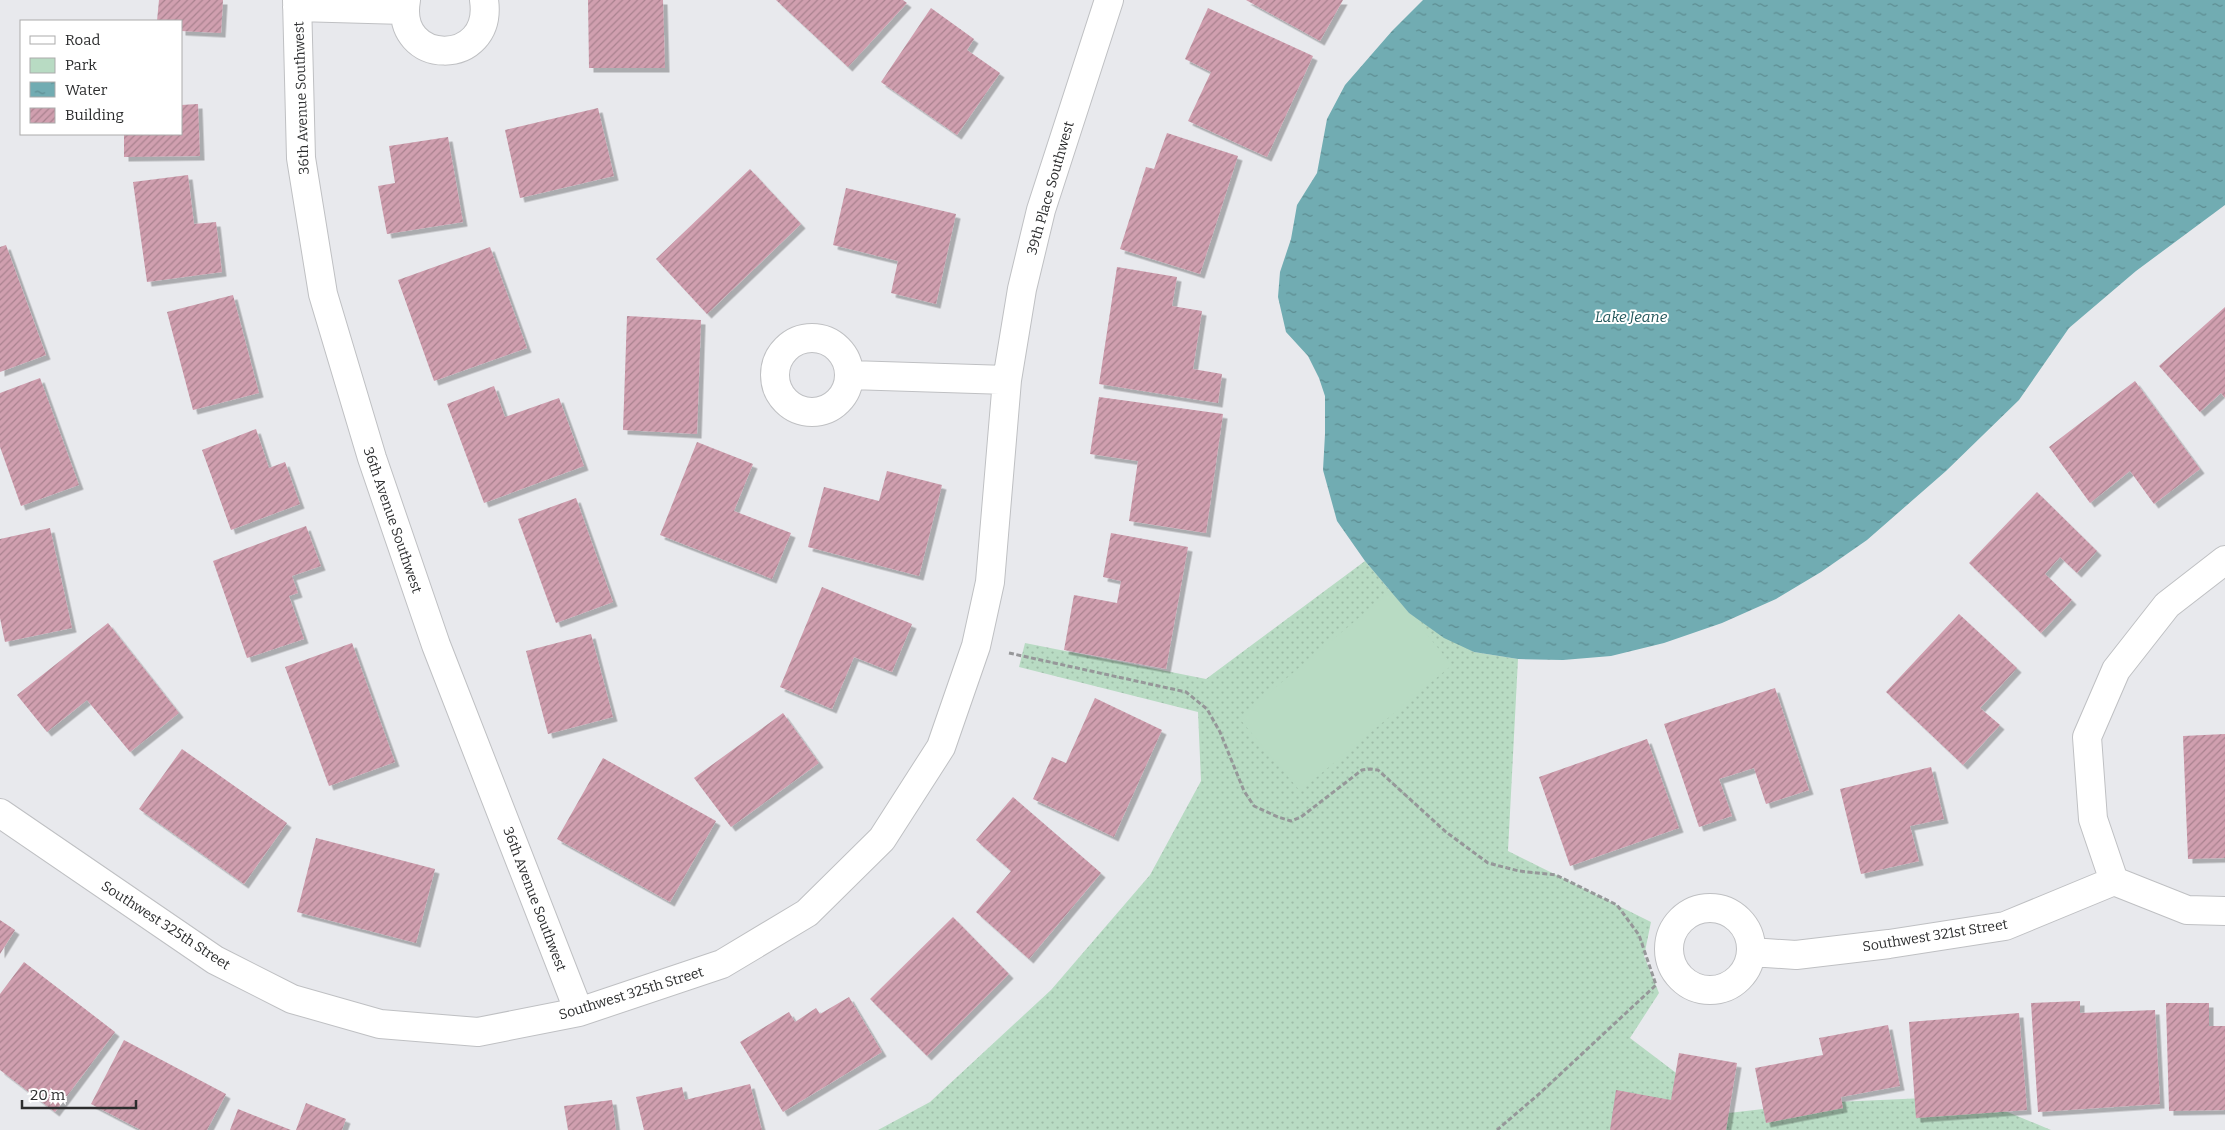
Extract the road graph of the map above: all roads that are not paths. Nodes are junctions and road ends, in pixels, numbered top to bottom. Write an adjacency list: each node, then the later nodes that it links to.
1 (484, 0): 4 (street, 36th Avenue Southwest)
2 (1105, 1): 6 (street, 39th Place Southwest)
3 (297, 4): 4 (street, 36th Avenue Southwest); 13 (street, 36th Avenue Southwest)
4 (405, 5)
5 (850, 375): 6 (street)
6 (1007, 380): 8 (street, 39th Place Southwest)
7 (2225, 560): 10 (street)
8 (976, 646): 13 (street, Southwest 325th Street)
9 (0, 813): 13 (street, Southwest 325th Street)
10 (2114, 881): 11 (street); 12 (street, Southwest 321st Street)
11 (2225, 912)
12 (1751, 952)
13 (579, 1012)

